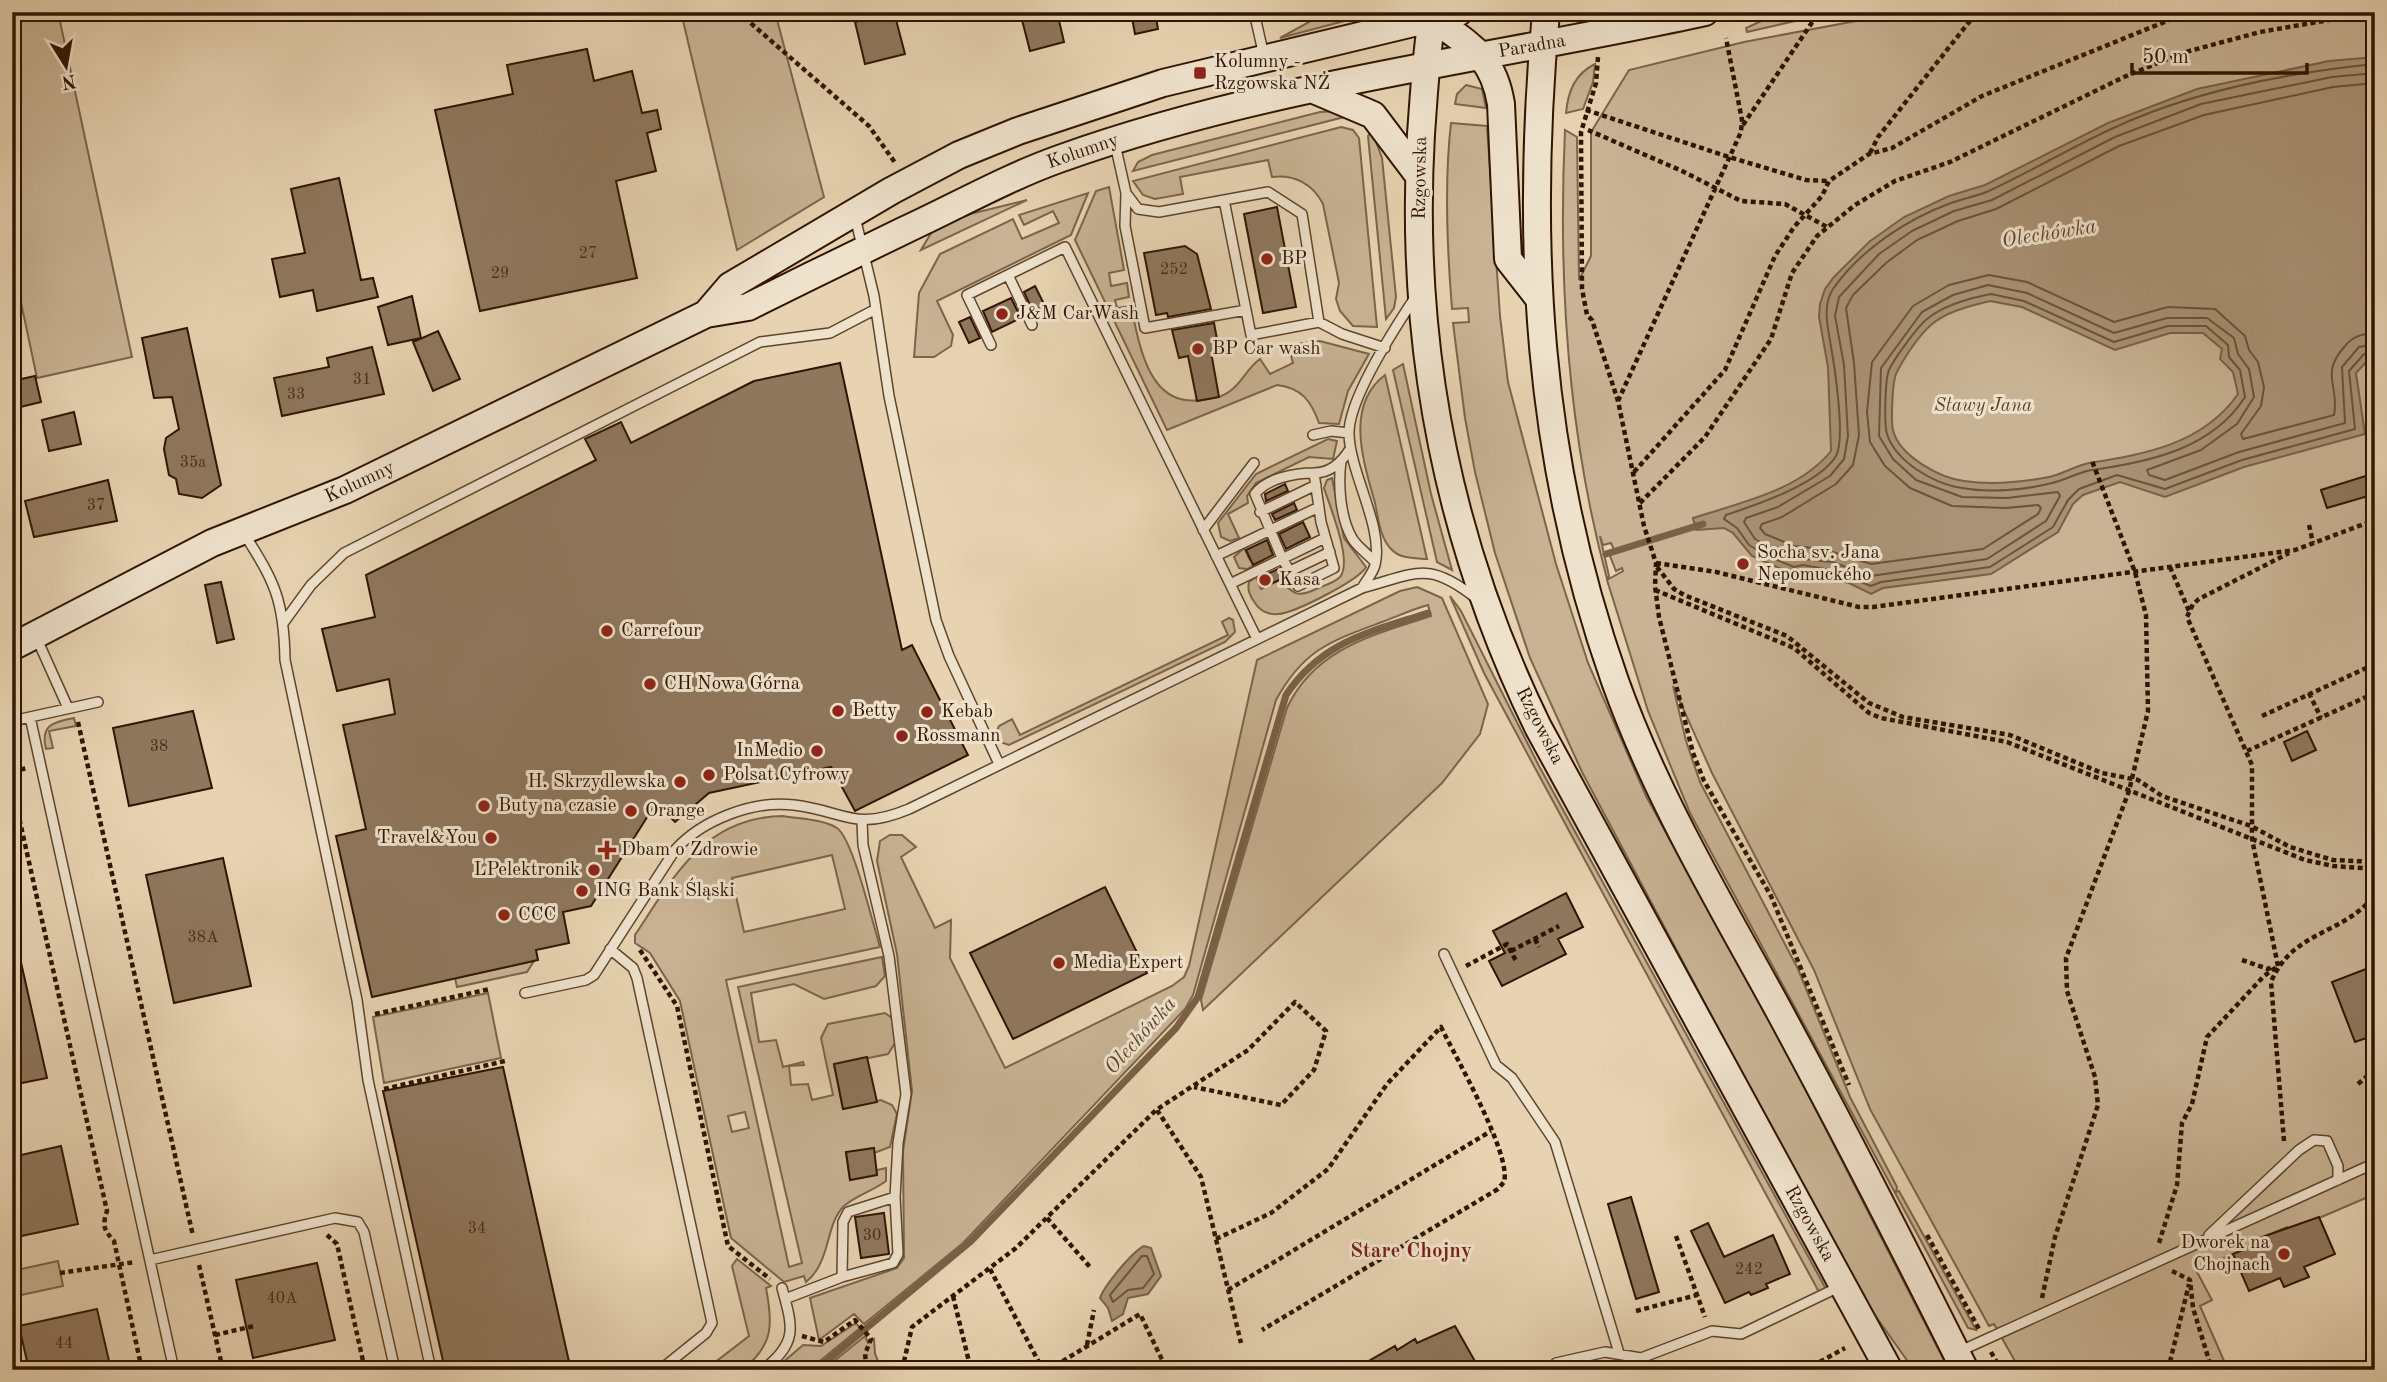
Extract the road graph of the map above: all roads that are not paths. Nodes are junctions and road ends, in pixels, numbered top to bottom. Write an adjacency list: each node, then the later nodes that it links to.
1 (1254, 12): 8 (lane)
2 (1460, 12): 5 (main road)
3 (1546, 12): 6 (main road)
4 (1705, 12): 6 (main road, Paradna)
5 (1432, 15): 7 (main road); 8 (main road, Kolumny); 9 (main road, Rzgowska)
6 (1543, 45): 7 (main road, Paradna); 19 (main road)
7 (1483, 55): 9 (main road, Kolumny); 19 (main road)
8 (1264, 58): 15 (main road, Kolumny)
9 (1426, 64): 10 (main road, Kolumny); 12 (main road, Rzgowska)
10 (1314, 90): 11 (main road, Kolumny); 12 (main road)
11 (1114, 141): 13 (lane); 16 (main road, Kolumny)
12 (1419, 176): 18 (main road, Rzgowska)
13 (1126, 193): 14 (lane); 21 (lane)
14 (1224, 200): 21 (lane); 23 (lane)
15 (854, 214): 16 (lane); 22 (main road, Kolumny)
16 (865, 249): 20 (lane); 22 (main road, Kolumny)
17 (1008, 275): 24 (lane); 25 (lane); 36 (lane)
18 (1421, 289): 26 (lane); 47 (main road, Rzgowska)
19 (1537, 296): 70 (main road)
20 (876, 309): 48 (lane); 55 (lane)
21 (1246, 310): 23 (lane)
22 (706, 314): 37 (main road, Kolumny)
23 (1319, 322): 26 (lane)
24 (1032, 325)
25 (991, 345)
26 (1385, 348): 27 (lane)
27 (1349, 433): 28 (lane); 29 (lane)
28 (1313, 435)
29 (1350, 449): 30 (lane); 43 (lane)
30 (1341, 461): 32 (lane); 43 (lane)
31 (1254, 463): 36 (lane)
32 (1314, 473): 33 (lane); 35 (lane)
33 (1316, 485): 34 (lane); 35 (lane)
34 (1319, 507): 38 (lane); 39 (lane)
35 (1260, 512): 38 (lane)
36 (1203, 530): 41 (lane)
37 (243, 531): 48 (lane); 49 (main road, Kolumny)
38 (1269, 531): 41 (lane); 42 (lane)
39 (1325, 538): 40 (lane); 42 (lane)
40 (1330, 552): 44 (lane); 44 (lane)
41 (1216, 556): 45 (lane)
42 (1282, 558): 44 (lane); 45 (lane)
43 (1375, 562): 46 (lane)
44 (1289, 572)
45 (1230, 584): 50 (lane)
46 (1362, 588): 47 (lane); 50 (lane)
47 (1485, 606): 66 (main road, Rzgowska)
48 (284, 622): 74 (lane)
49 (20, 637): 52 (lane)
50 (1257, 639): 55 (lane)
51 (98, 702): 52 (lane)
52 (72, 708): 53 (lane)
53 (30, 717): 54 (lane); 64 (lane)
54 (12, 721)
55 (999, 764): 56 (lane)
56 (862, 821): 57 (lane); 62 (lane)
57 (610, 949): 59 (lane); 75 (lane)
58 (1444, 954): 69 (lane)
59 (525, 993)
60 (2375, 1163): 61 (lane)
61 (2338, 1180): 63 (lane); 63 (lane)
62 (895, 1197): 65 (lane); 65 (lane)
63 (2203, 1241): 70 (lane)
64 (150, 1260): 72 (lane); 73 (lane)
65 (842, 1276): 68 (lane)
66 (1843, 1285): 69 (lane); 77 (main road, Rzgowska)
67 (782, 1288): 68 (lane)
68 (785, 1299): 76 (lane)
69 (1619, 1353): 71 (lane)
70 (1961, 1362)
71 (1556, 1363)
72 (174, 1370)
73 (395, 1370)
74 (431, 1370)
75 (660, 1370)
76 (763, 1370)
77 (1889, 1370)

